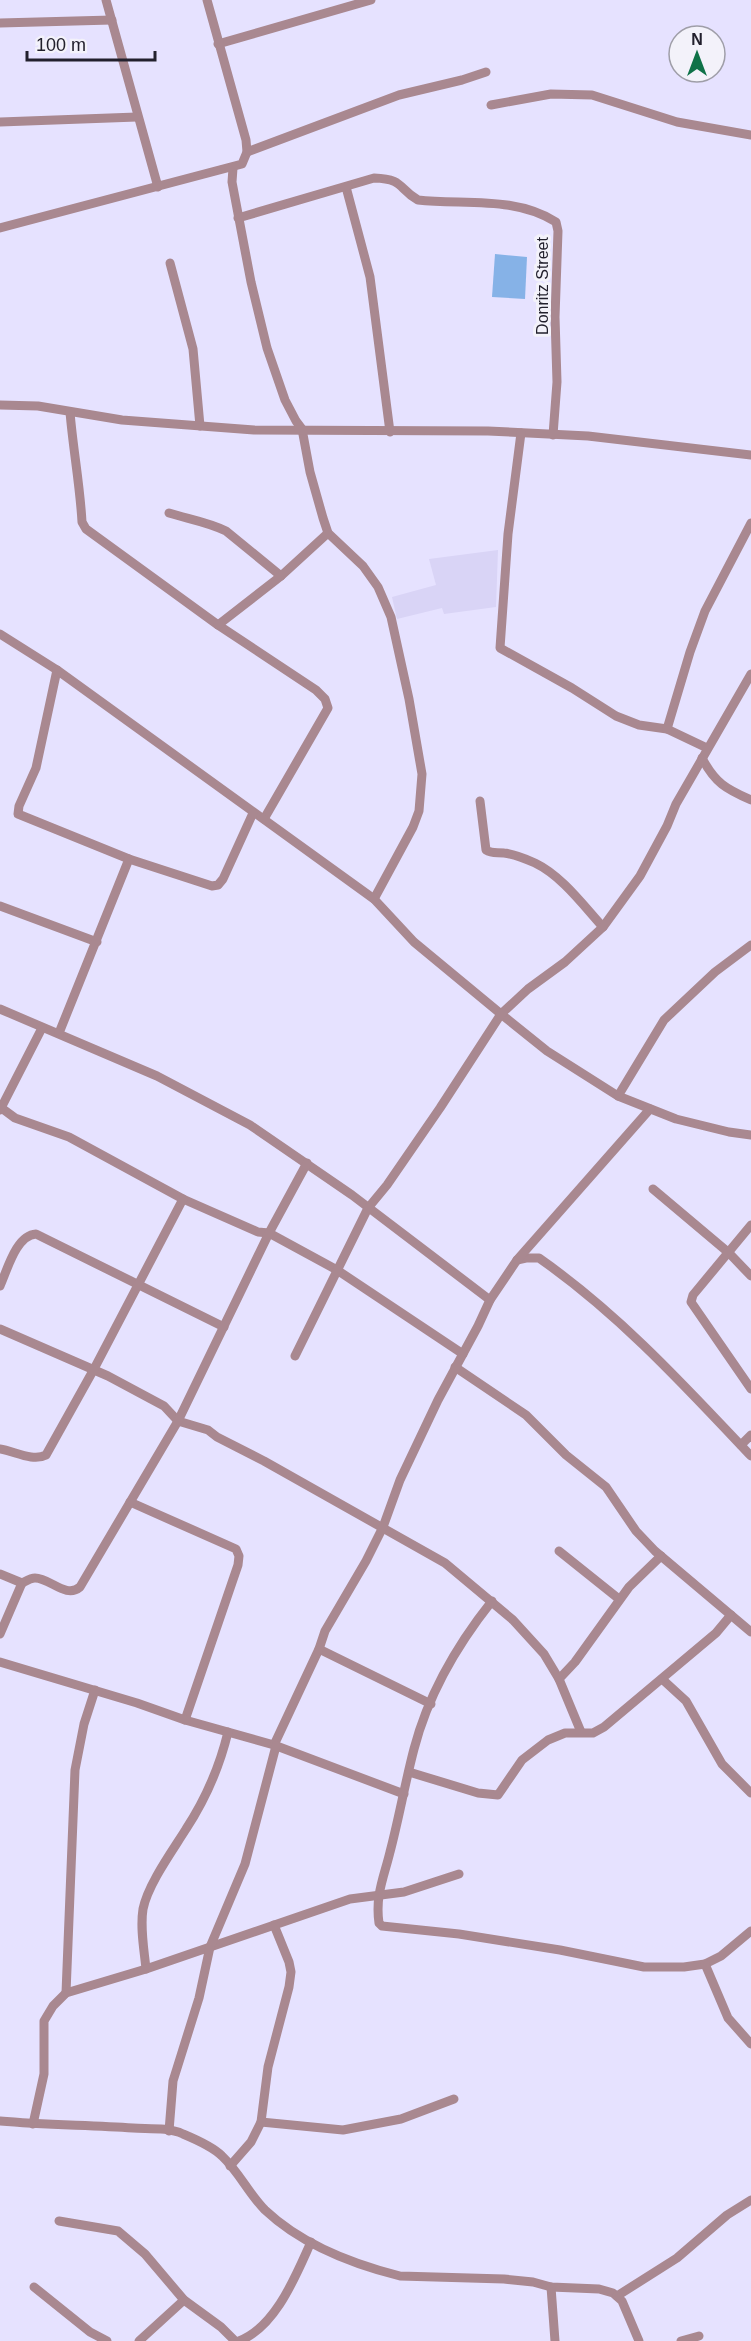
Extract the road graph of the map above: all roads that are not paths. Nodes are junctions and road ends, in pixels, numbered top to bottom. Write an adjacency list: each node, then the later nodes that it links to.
1 (106, 0): 4 (street)
2 (207, 0): 6 (street)
3 (371, 0): 6 (street)
4 (112, 20): 5 (street); 9 (street)
5 (0, 22)
6 (218, 44): 12 (street)
7 (486, 72): 12 (street)
8 (491, 105): 11 (street)
9 (137, 117): 10 (street); 14 (street)
10 (0, 122)
11 (751, 135)
12 (247, 152): 13 (street)
13 (233, 168): 14 (street); 16 (street)
14 (158, 187): 17 (street)
15 (346, 187): 16 (street, Donritz Street); 23 (street); 25 (street, Donritz Street)
16 (238, 218): 22 (street)
17 (0, 228)
18 (170, 263): 21 (street)
19 (0, 405): 20 (street)
20 (70, 412): 21 (street); 31 (street)
21 (200, 426): 22 (street)
22 (302, 429): 23 (street); 29 (street)
23 (390, 432): 24 (street)
24 (521, 433): 25 (street); 35 (street)
25 (553, 435): 26 (street)
26 (751, 455)
27 (169, 513): 30 (street)
28 (751, 523): 35 (street)
29 (328, 533): 30 (street); 43 (street)
30 (281, 576): 31 (street)
31 (218, 625): 41 (street)
32 (0, 634): 33 (street)
33 (57, 670): 40 (street); 42 (street)
34 (751, 674): 36 (street)
35 (667, 729): 36 (street)
36 (707, 748): 37 (street)
37 (702, 758): 38 (street); 45 (street)
38 (751, 800)
39 (480, 801): 45 (street)
40 (253, 813): 41 (street); 42 (street)
41 (264, 819): 43 (street)
42 (129, 859): 46 (street)
43 (374, 899): 49 (street)
44 (0, 906): 46 (street)
45 (603, 927): 49 (street)
46 (97, 942): 51 (street)
47 (751, 945): 52 (street)
48 (0, 1009): 50 (street)
49 (501, 1014): 52 (street); 59 (street)
50 (42, 1028): 51 (street); 53 (street)
51 (59, 1033): 56 (street)
52 (618, 1096): 54 (street)
53 (0, 1108): 58 (street)
54 (650, 1109): 55 (street); 63 (street)
55 (751, 1135)
56 (307, 1163): 59 (street); 61 (street)
57 (653, 1189): 62 (street)
58 (183, 1199): 61 (street); 66 (street)
59 (368, 1208): 64 (street); 68 (street)
60 (751, 1225): 62 (street)
61 (269, 1233): 64 (street); 69 (street)
62 (729, 1253): 65 (street); 75 (street)
63 (518, 1260): 68 (street); 78 (street)
64 (337, 1270): 71 (street); 72 (street)
65 (751, 1276)
66 (139, 1284): 67 (street); 69 (street); 74 (street)
67 (0, 1286)
68 (490, 1300): 71 (street)
69 (224, 1327): 76 (street)
70 (0, 1329): 74 (street)
71 (463, 1354): 73 (street)
72 (295, 1356)
73 (455, 1367): 82 (street); 84 (street)
74 (94, 1368): 76 (street); 79 (street)
75 (751, 1389)
76 (178, 1421): 81 (street); 82 (street)
77 (751, 1435): 78 (street)
78 (741, 1445): 80 (street)
79 (0, 1449)
80 (751, 1456)
81 (130, 1502): 86 (street); 98 (street)
82 (382, 1527): 88 (street); 92 (street)
83 (560, 1551): 87 (street)
84 (661, 1556): 87 (street); 89 (street)
85 (0, 1574): 86 (street)
86 (22, 1582): 91 (street)
87 (619, 1599): 94 (street)
88 (492, 1601): 94 (street); 97 (street)
89 (731, 1615): 90 (street); 95 (street)
90 (751, 1632)
91 (0, 1634)
92 (320, 1650): 97 (street); 101 (street)
93 (0, 1662): 96 (street)
94 (559, 1679): 100 (street)
95 (662, 1679): 100 (street); 103 (street)
96 (95, 1690): 98 (street); 112 (street)
97 (431, 1704): 102 (street)
98 (185, 1720): 99 (street)
99 (228, 1732): 101 (street); 111 (street)
100 (580, 1732): 102 (street)
101 (275, 1746): 104 (street); 109 (street)
102 (409, 1772): 104 (street)
103 (751, 1793)
104 (404, 1794): 106 (street)
105 (459, 1874): 106 (street)
106 (379, 1896): 107 (street); 110 (street)
107 (274, 1925): 109 (street); 116 (street)
108 (751, 1931): 110 (street)
109 (210, 1947): 111 (street); 118 (street)
110 (705, 1964): 113 (street)
111 (146, 1969): 112 (street)
112 (66, 1993): 117 (street)
113 (751, 2044)
114 (454, 2099): 116 (street)
115 (0, 2121): 117 (street)
116 (261, 2122): 119 (street)
117 (33, 2124): 118 (street)
118 (169, 2131): 119 (street)
119 (230, 2166): 122 (street)
120 (751, 2200): 125 (street)
121 (59, 2221): 126 (street)
122 (311, 2242): 124 (street); 130 (street)
123 (34, 2287): 128 (street)
124 (551, 2288): 125 (street); 131 (street)
125 (617, 2296): 132 (street)
126 (184, 2301): 129 (street); 130 (street)
127 (699, 2336): 133 (street)
128 (107, 2341)
129 (139, 2341)
130 (237, 2341)
131 (555, 2341)
132 (639, 2341)
133 (681, 2341)

